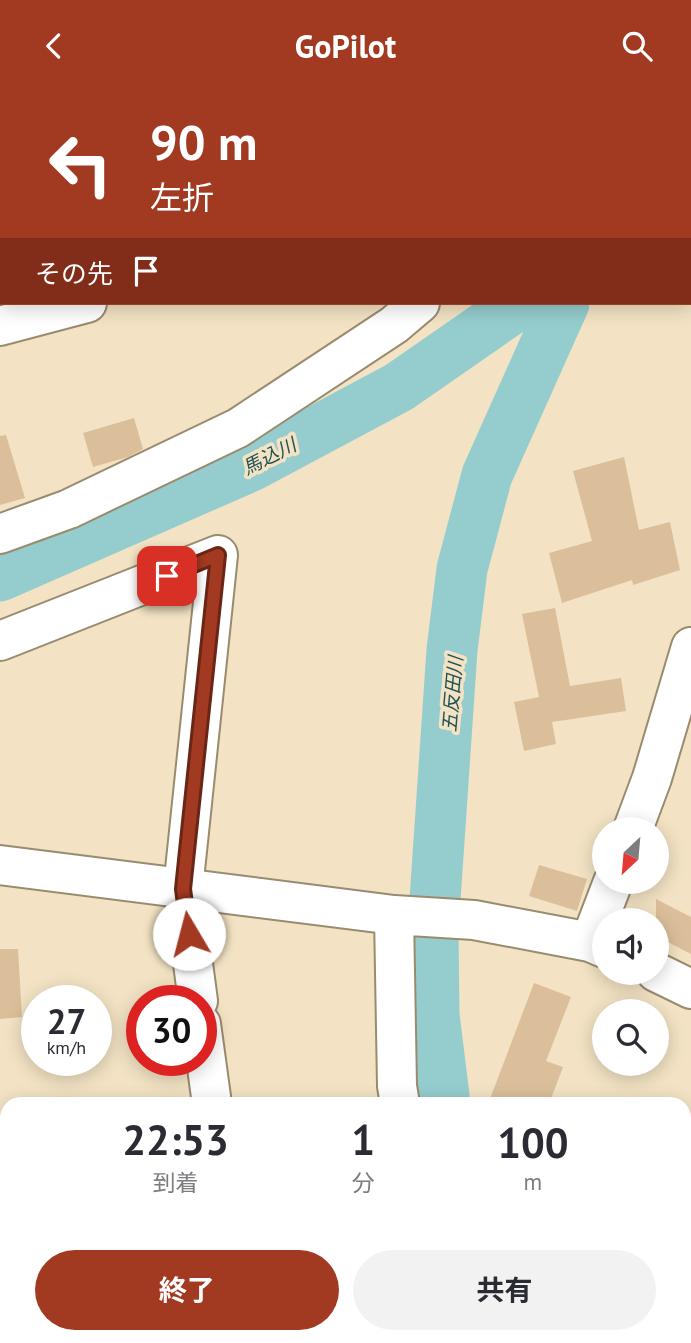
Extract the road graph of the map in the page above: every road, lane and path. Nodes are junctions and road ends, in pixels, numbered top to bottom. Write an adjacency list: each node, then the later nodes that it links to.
1 (79, 305): 3 (street)
2 (418, 305): 4 (street)
3 (0, 326)
4 (0, 534)
5 (0, 641): 9 (street)
6 (691, 647): 7 (street)
7 (637, 817)
8 (0, 865): 9 (street)
9 (183, 889): 10 (street); 13 (street)
10 (394, 915): 11 (street); 17 (street)
11 (592, 944)
12 (669, 978): 14 (street)
13 (196, 985)
14 (691, 989)
15 (208, 1076): 16 (street)
16 (211, 1097)
17 (400, 1097)

